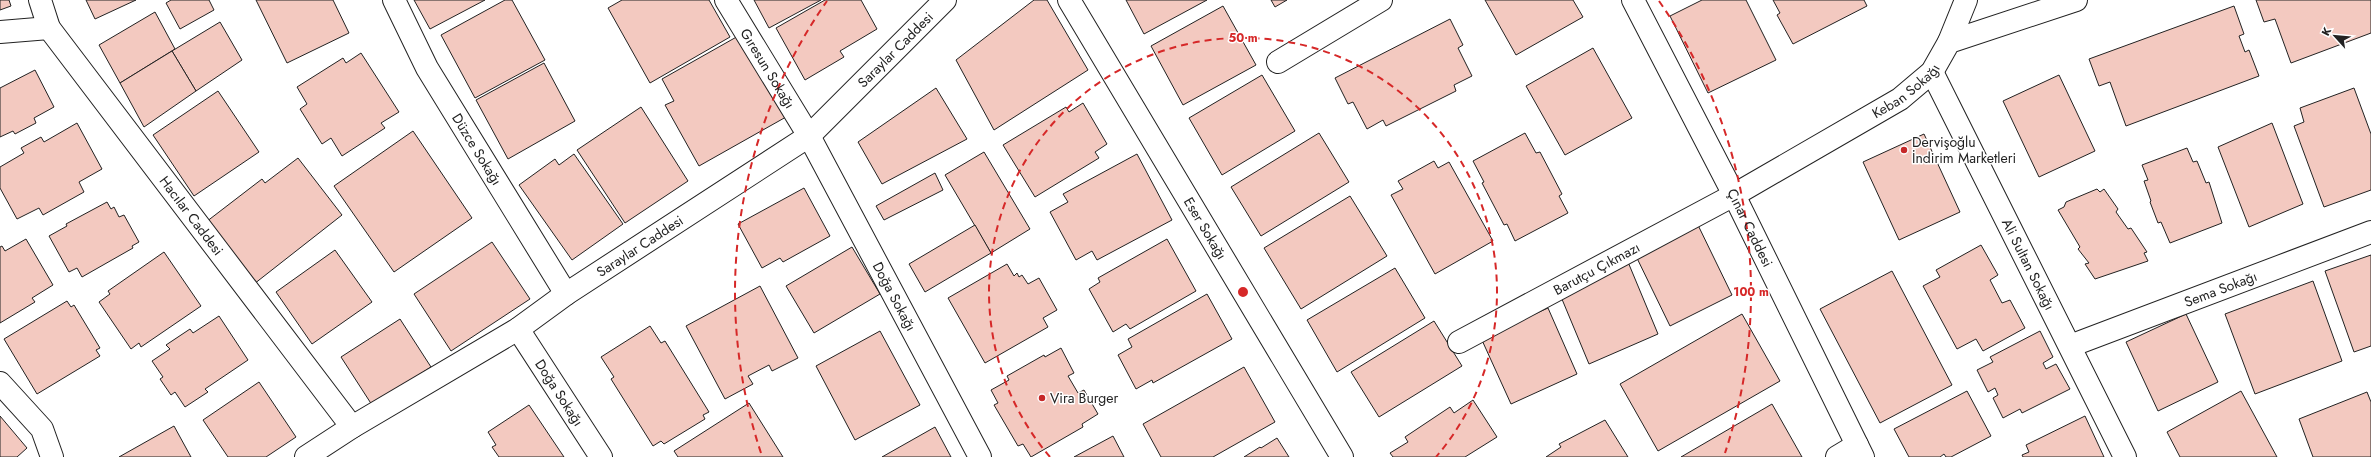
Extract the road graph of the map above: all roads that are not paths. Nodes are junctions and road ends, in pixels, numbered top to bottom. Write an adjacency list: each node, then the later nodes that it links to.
1 (40, 0): 10 (street, Hacılar Caddesi)
2 (394, 0): 18 (street, Düzce Sokağı)
3 (726, 0): 15 (street, Gıresun Sokağı)
4 (945, 0): 15 (street, Saraylar Caddesi)
5 (1069, 0): 29 (street, Eser Sokağı)
6 (1381, 0): 13 (street)
7 (1633, 0): 16 (street, Çınar Caddesi)
8 (1966, 0): 12 (street, Keban Sokağı)
9 (2076, 0): 12 (street)
10 (49, 28): 11 (street); 23 (street, Hacılar Caddesi)
11 (0, 32)
12 (1949, 42): 14 (street, Keban Sokağı)
13 (1278, 62)
14 (1932, 72): 16 (street, Keban Sokağı); 21 (street, Ali Sultan Sokağı)
15 (808, 136): 18 (street, Saraylar Caddesi); 28 (street, Doğa Sokağı)
16 (1734, 194): 20 (street, Barutçu Çıkmazı); 24 (street, Çınar Caddesi)
17 (2371, 232): 21 (street, Sema Sokağı)
18 (566, 294): 19 (street, Saraylar Caddesi)
19 (518, 329): 23 (street, Saraylar Caddesi); 27 (street, Doğa Sokağı)
20 (1458, 342)
21 (2070, 346): 31 (street, Ali Sultan Sokağı)
22 (0, 383): 25 (street)
23 (352, 427): 26 (street, Saraylar Caddesi)
24 (1860, 451): 30 (street)
25 (52, 457)
26 (306, 457)
27 (601, 457)
28 (980, 457)
29 (1342, 457)
30 (1836, 457)
31 (2125, 457)

